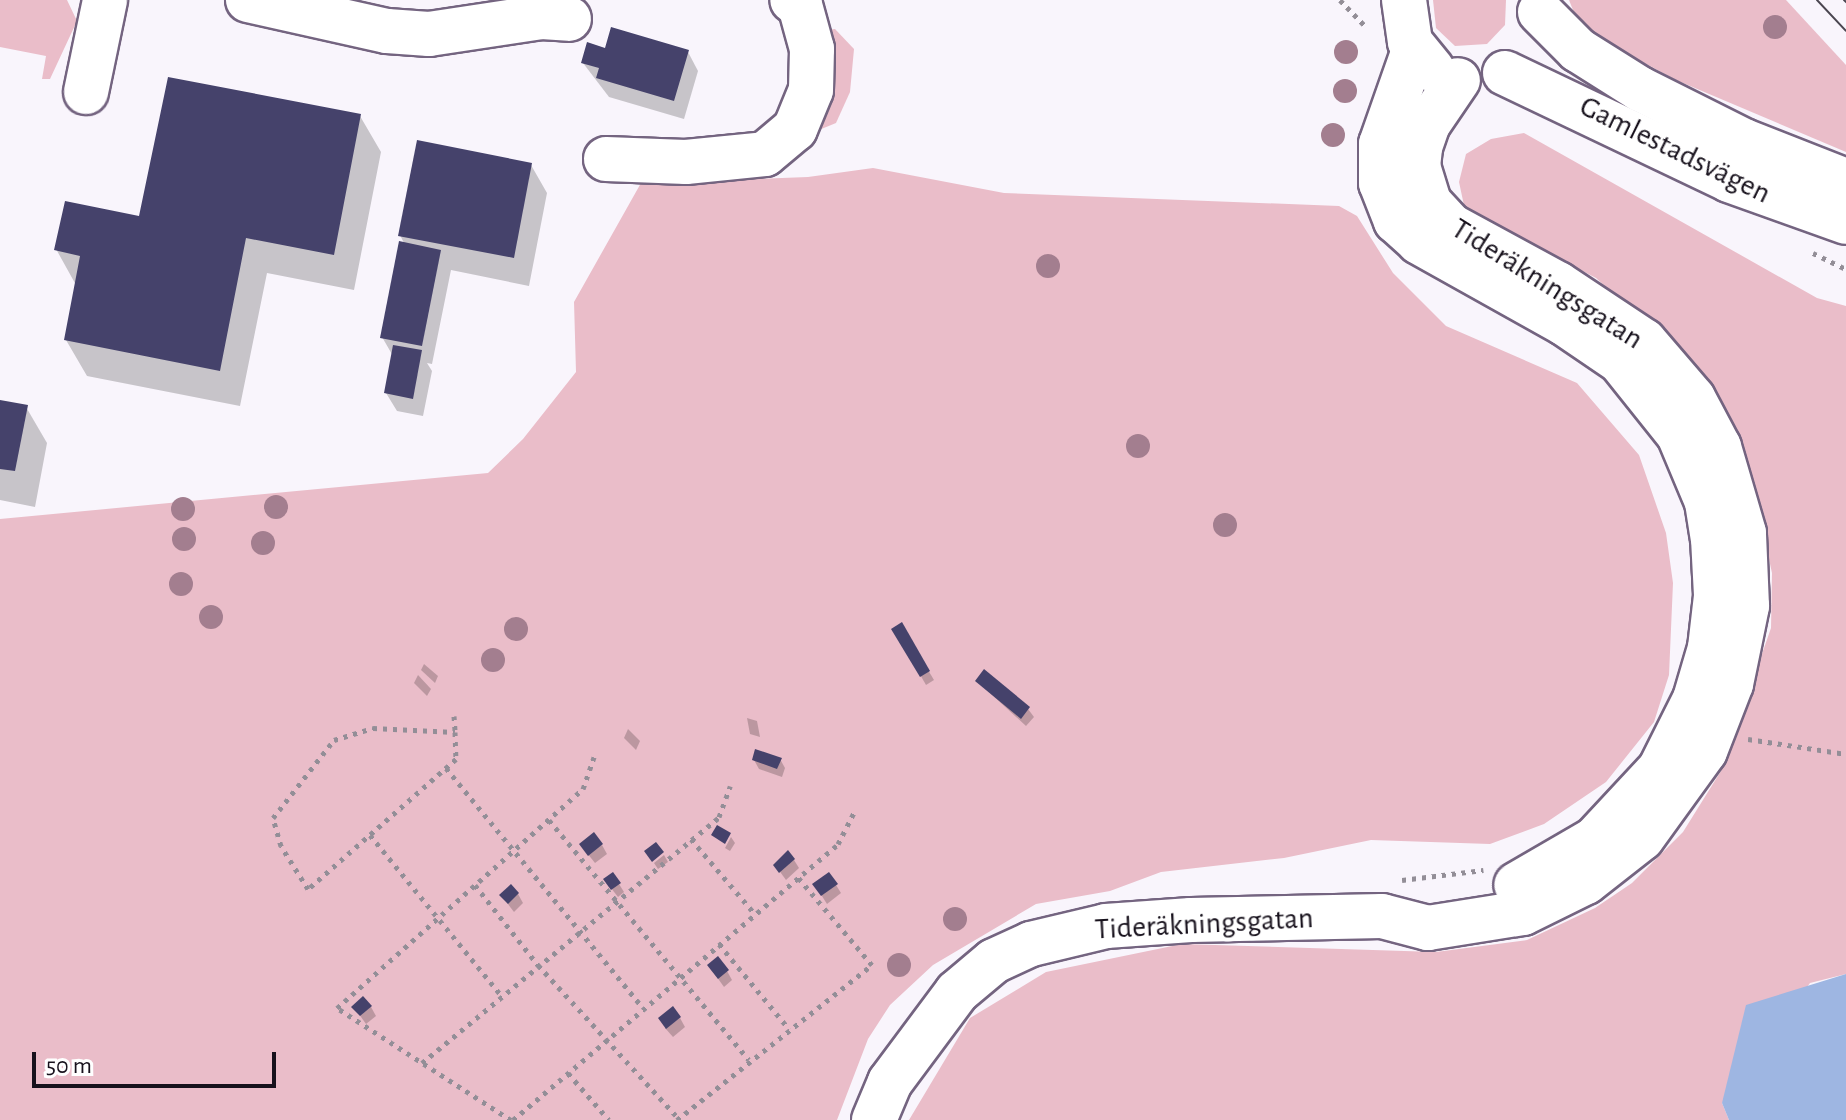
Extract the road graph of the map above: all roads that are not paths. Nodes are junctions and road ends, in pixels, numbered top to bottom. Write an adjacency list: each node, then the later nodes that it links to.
1 (105, 0): 9 (street)
2 (248, 0): 6 (street)
3 (792, 0): 10 (street)
4 (1540, 6): 7 (street, Gamlestadsvägen); 11 (street, Gamlestadsvägen)
5 (1403, 17): 8 (street); 13 (street, Tideräkningsgatan)
6 (569, 19)
7 (1505, 73): 8 (street); 12 (street, Gamlestadsvägen)
8 (1458, 80): 13 (street, Tideräkningsgatan)
9 (86, 92)
10 (606, 159)
11 (1846, 181)
12 (1846, 222)
13 (1387, 898): 14 (street, Tideräkningsgatan)
14 (874, 1120)

